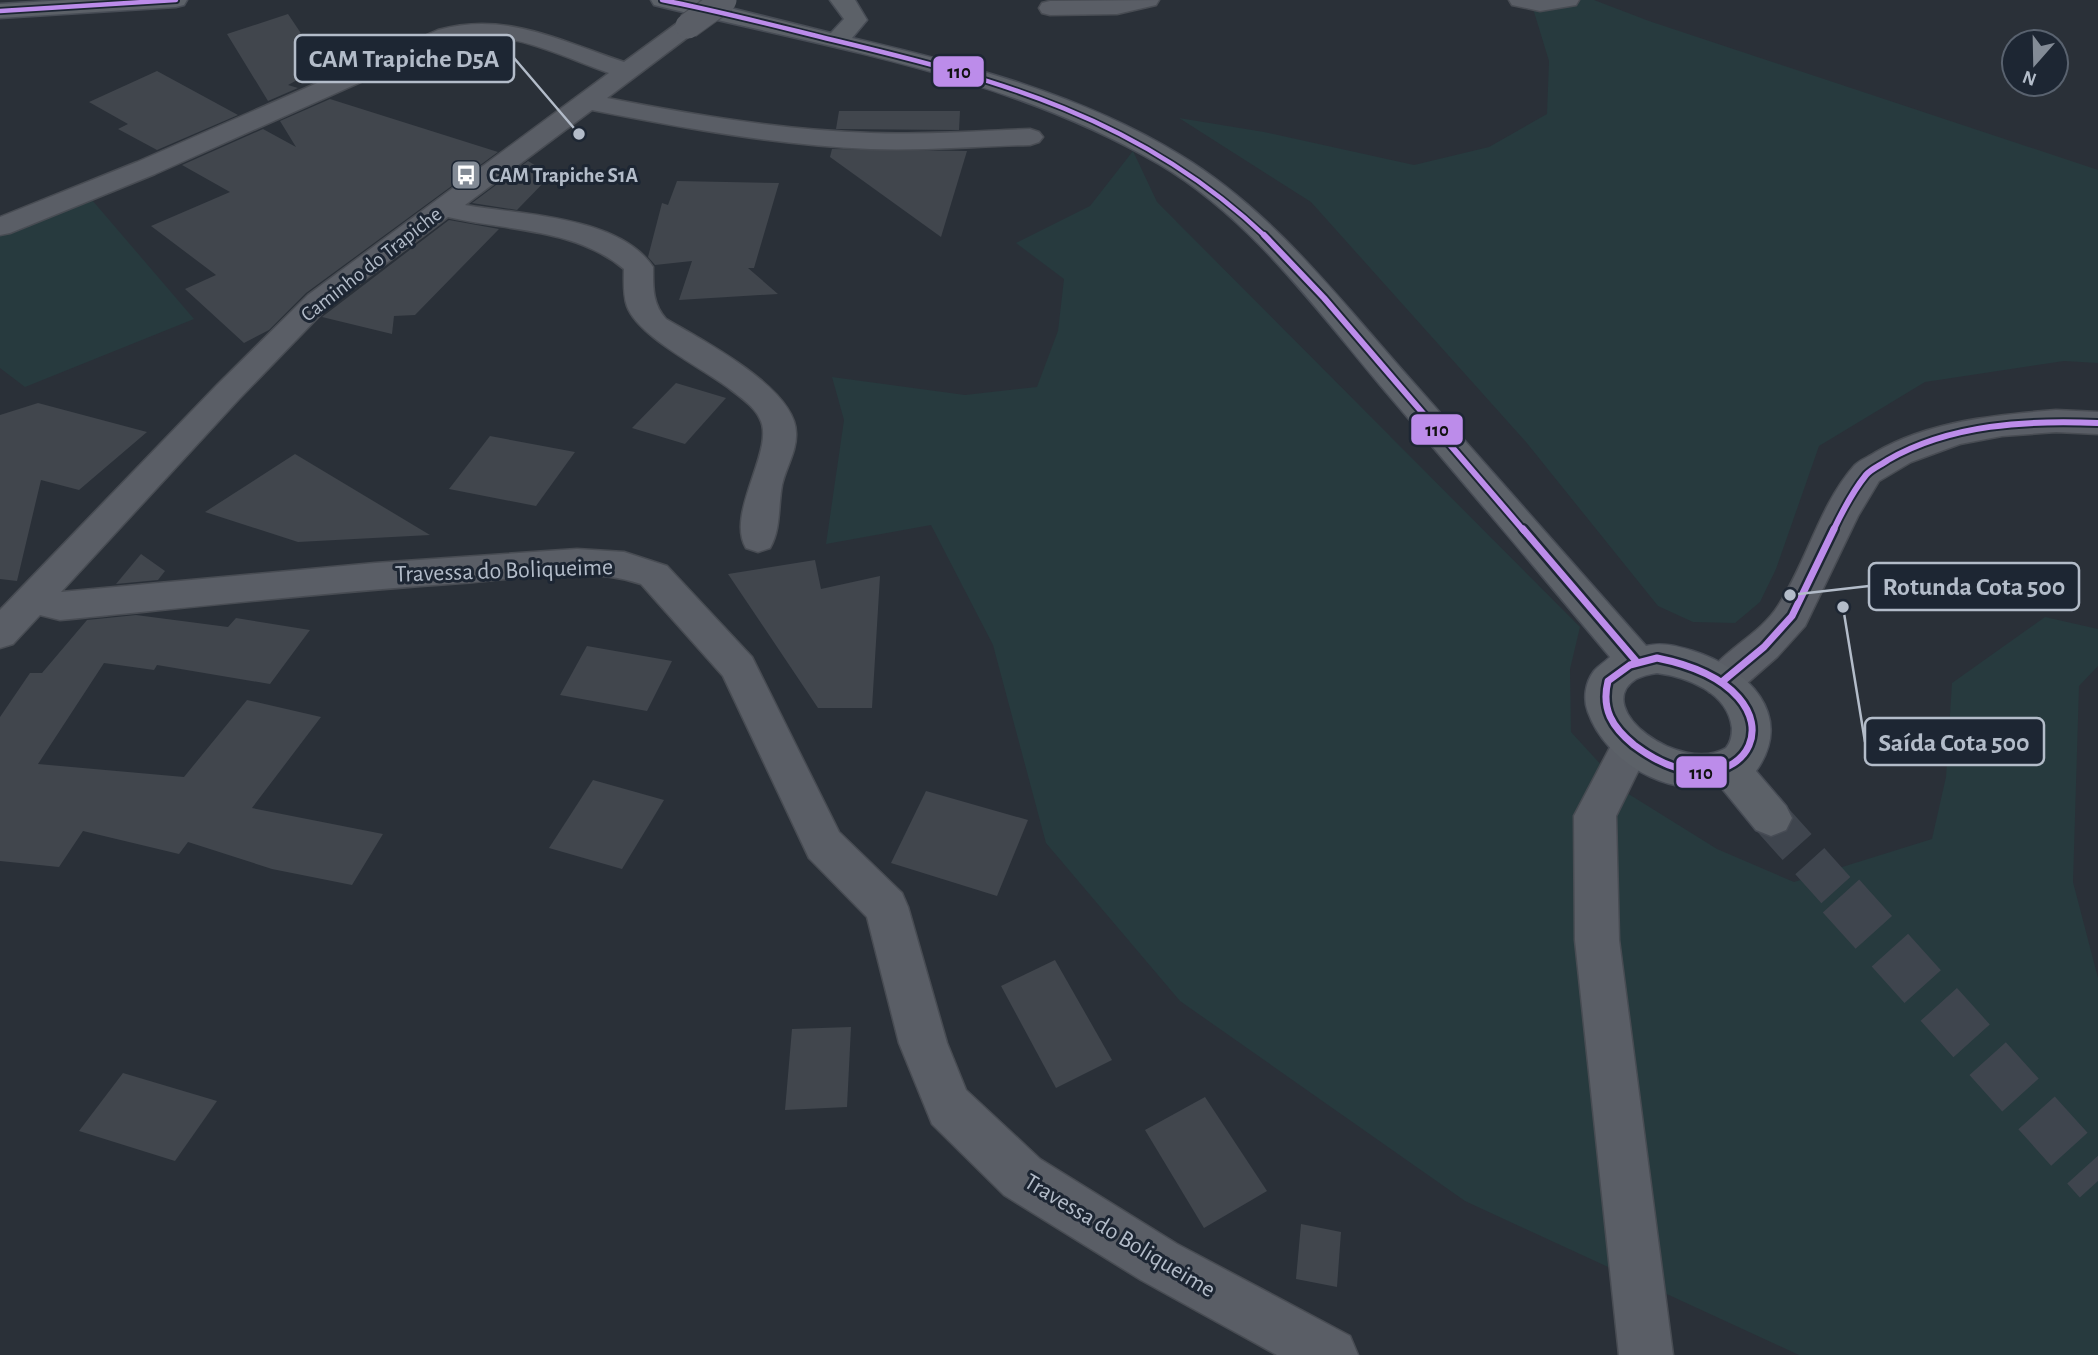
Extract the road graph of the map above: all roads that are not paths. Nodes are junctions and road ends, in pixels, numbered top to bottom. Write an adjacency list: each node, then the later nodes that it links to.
1 (176, 0): 9 (main road)
2 (662, 0): 10 (main road)
3 (724, 0): 11 (street, Caminho do Trapiche, bridge)
4 (842, 0): 10 (main road)
5 (1147, 0): 8 (street)
6 (1520, 0): 7 (street)
7 (1568, 0)
8 (1051, 8)
9 (0, 11)
10 (836, 41): 20 (main road)
11 (626, 71): 12 (street, Caminho do Trapiche); 15 (street)
12 (586, 101): 13 (street); 14 (street, Caminho do Trapiche)
13 (1030, 137)
14 (443, 208): 17 (street); 18 (street, Caminho do Trapiche)
15 (0, 227)
16 (2098, 423): 21 (street)
17 (758, 539)
18 (33, 600): 19 (street, Caminho do Trapiche); 25 (street, Travessa do Boliqueime)
19 (0, 634)
20 (1636, 661): 21 (main road); 22 (main road)
21 (1723, 681): 23 (main road)
22 (1630, 747): 23 (main road); 26 (street)
23 (1728, 767): 24 (main road)
24 (1772, 818)
25 (1331, 1355)
26 (1646, 1355)

